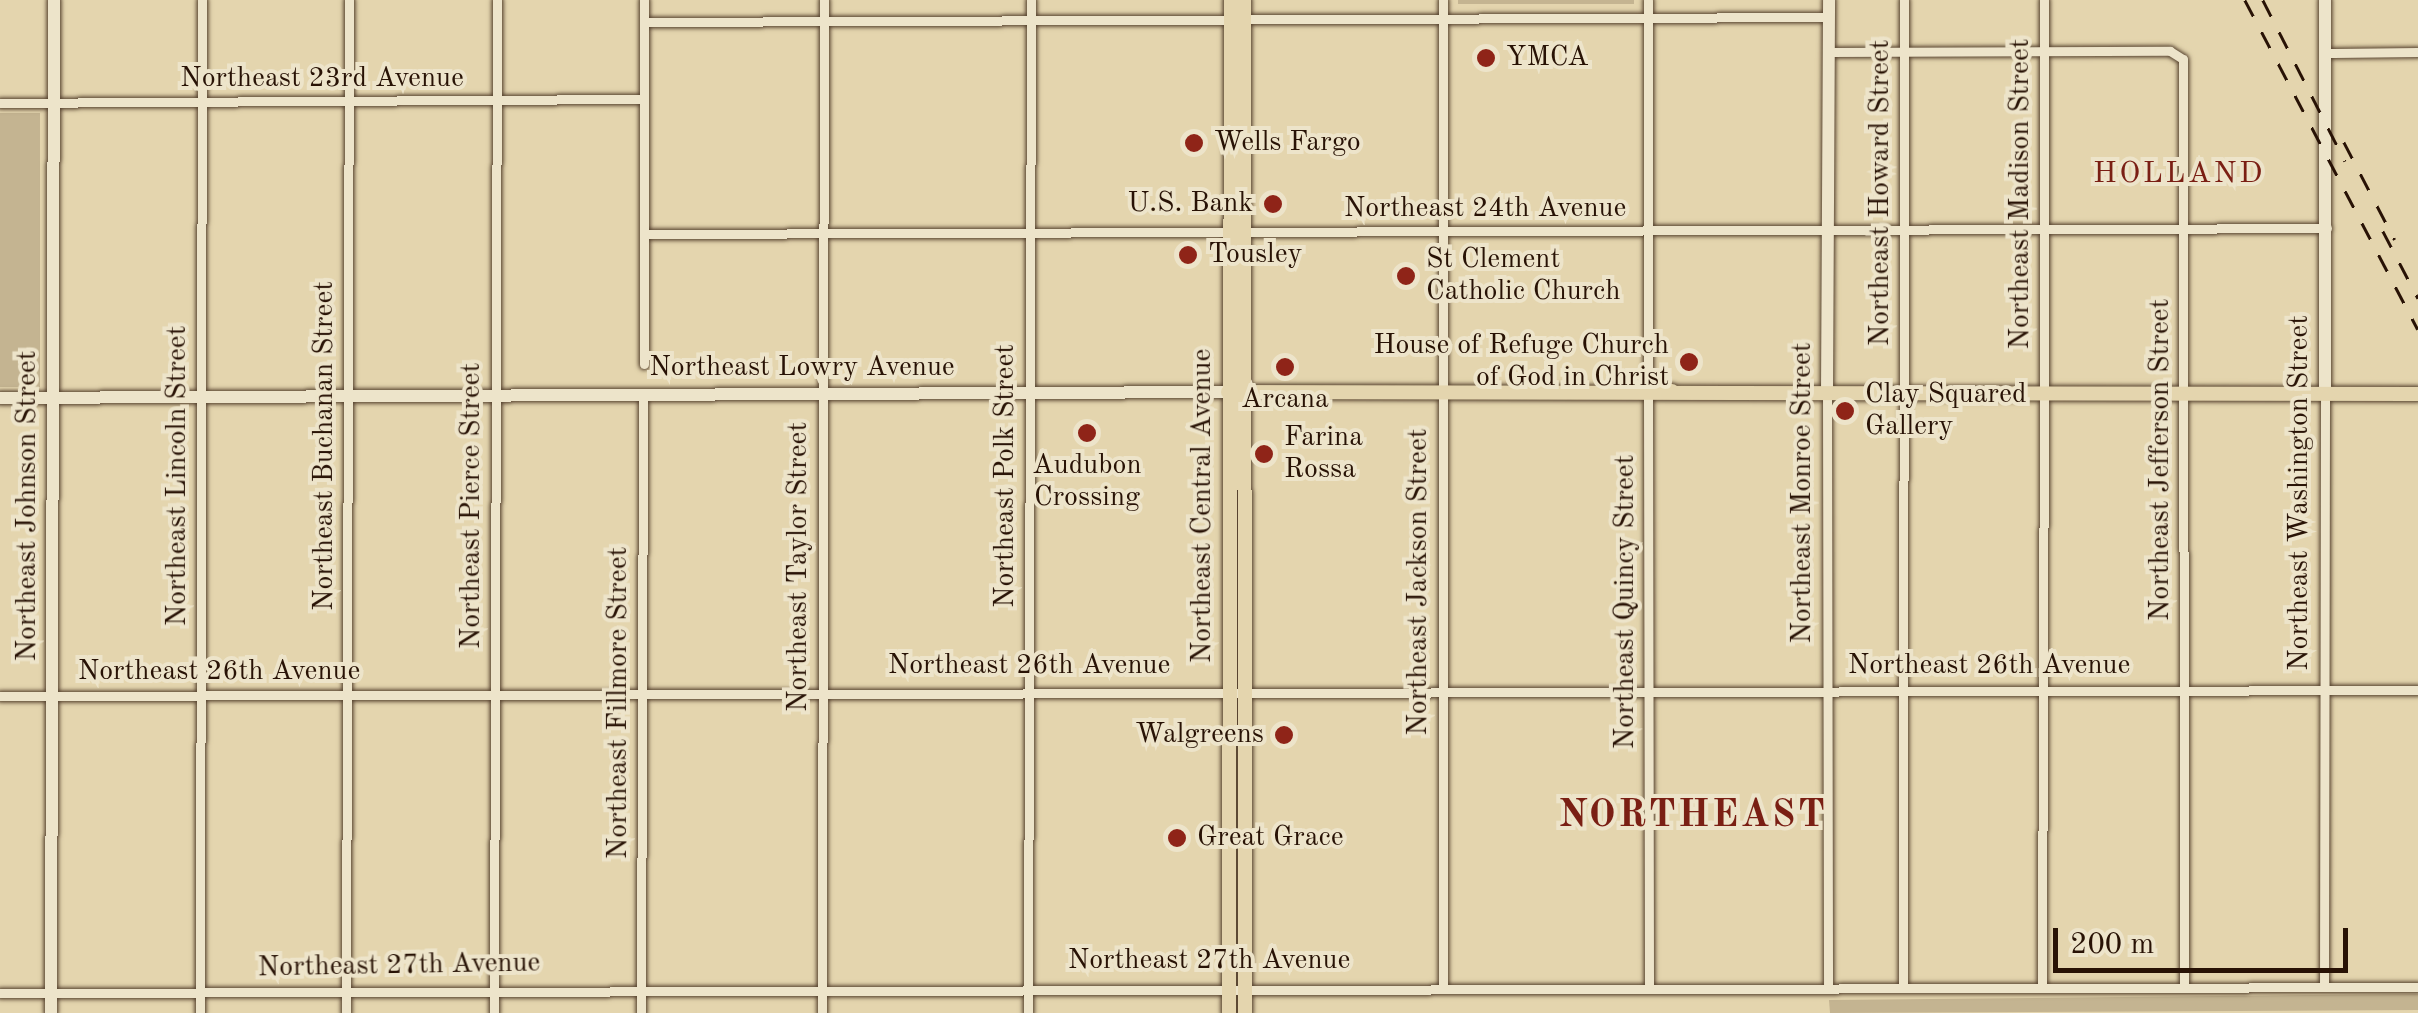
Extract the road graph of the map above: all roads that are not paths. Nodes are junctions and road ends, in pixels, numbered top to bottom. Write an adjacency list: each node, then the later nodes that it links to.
1 (54, 0): 31 (main road, Northeast Johnson Street)
2 (202, 0): 32 (street, Northeast Lincoln Street)
3 (350, 0): 30 (street, Northeast Buchanan Street)
4 (497, 0): 29 (street, Northeast Pierce Street)
5 (644, 0): 22 (street)
6 (824, 0): 21 (street, Northeast Taylor Street)
7 (1030, 0): 18 (street, Northeast Polk Street)
8 (1231, 0): 20 (main road, Northeast Central Avenue)
9 (1244, 0): 20 (main road, Northeast Central Avenue)
10 (1443, 0): 19 (street, Northeast Jackson Street)
11 (1648, 0): 16 (street, Northeast Quincy Street)
12 (1829, 0): 17 (main road, Northeast Monroe Street)
13 (1904, 0): 26 (street, Northeast Howard Street)
14 (2044, 0): 24 (street, Northeast Madison Street)
15 (2325, 0): 27 (main road, Northeast Washington Street)
16 (1648, 17): 17 (street); 19 (street); 43 (street, Northeast Quincy Street)
17 (1829, 17): 23 (main road, Northeast Monroe Street)
18 (1030, 18): 20 (street); 21 (street); 42 (street, Northeast Polk Street)
19 (1443, 18): 20 (street); 38 (street, Northeast Jackson Street)
20 (1238, 19): 37 (main road, Northeast Central Avenue)
21 (823, 21): 22 (street); 41 (street, Northeast Taylor Street)
22 (644, 22): 28 (street)
23 (1829, 52): 26 (street); 34 (main road, Northeast Monroe Street)
24 (2044, 52): 26 (street); 36 (street, Northeast Madison Street); 40 (street, Northeast Jefferson Street)
25 (2418, 52): 27 (street)
26 (1904, 53): 39 (street, Northeast Howard Street)
27 (2326, 53): 35 (main road, Northeast Washington Street)
28 (644, 99): 29 (street, Northeast 23rd Avenue); 44 (street)
29 (497, 100): 30 (street, Northeast 23rd Avenue); 53 (street, Northeast Pierce Street)
30 (349, 101): 32 (street, Northeast 23rd Avenue); 60 (street, Northeast Buchanan Street)
31 (53, 102): 32 (street, Northeast 23rd Avenue); 33 (street, Northeast 23rd Avenue); 63 (main road, Northeast Johnson Street)
32 (202, 102): 61 (street, Northeast Lincoln Street)
33 (0, 103)
34 (1828, 228): 39 (street, Northeast 24th Avenue); 43 (street, Northeast 24th Avenue); 56 (main road, Northeast Monroe Street)
35 (2327, 228): 40 (street, Northeast 24th Avenue); 58 (main road, Northeast Washington Street)
36 (2044, 230): 39 (street, Northeast 24th Avenue); 40 (street, Northeast 24th Avenue); 57 (street, Northeast Madison Street)
37 (1235, 231): 38 (street, Northeast 24th Avenue); 42 (street, Northeast 24th Avenue); 47 (main road, Northeast Central Avenue); 48 (main road, Northeast Central Avenue)
38 (1442, 231): 43 (street, Northeast 24th Avenue); 49 (street, Northeast Jackson Street)
39 (1905, 231): 51 (street, Northeast Howard Street)
40 (2185, 231): 52 (street, Northeast Jefferson Street)
41 (824, 232): 42 (street, Northeast 24th Avenue); 44 (street, Northeast 24th Avenue); 55 (street, Northeast Taylor Street)
42 (1030, 232): 46 (street, Northeast Polk Street)
43 (1648, 232): 50 (street, Northeast Quincy Street)
44 (644, 234): 45 (street)
45 (644, 364)
46 (1028, 392): 47 (main road, Northeast Lowry Avenue); 55 (main road, Northeast Lowry Avenue); 65 (street, Northeast Polk Street)
47 (1228, 392): 48 (main road, Northeast Lowry Avenue); 66 (main road, Northeast Central Avenue)
48 (1245, 392): 49 (main road, Northeast Lowry Avenue); 67 (main road, Northeast Central Avenue)
49 (1442, 393): 50 (main road, Northeast Lowry Avenue); 64 (street, Northeast Jackson Street)
50 (1648, 393): 56 (main road, Northeast Lowry Avenue); 68 (street, Northeast Quincy Street)
51 (1903, 393): 56 (main road, Northeast Lowry Avenue); 57 (main road, Northeast Lowry Avenue); 72 (street, Northeast Howard Street)
52 (2184, 393): 57 (main road, Northeast Lowry Avenue); 58 (main road, Northeast Lowry Avenue); 69 (street, Northeast Jefferson Street)
53 (496, 394): 54 (main road, Northeast Lowry Avenue); 60 (main road, Northeast Lowry Avenue); 76 (street, Northeast Pierce Street)
54 (643, 394): 55 (main road, Northeast Lowry Avenue); 77 (street, Northeast Fillmore Street)
55 (822, 394): 70 (street, Northeast Taylor Street)
56 (1827, 394): 71 (street, Northeast Monroe Street)
57 (2044, 394): 73 (street, Northeast Madison Street)
58 (2325, 394): 59 (main road, Northeast Lowry Avenue); 74 (street, Northeast Washington Street)
59 (2418, 395)
60 (348, 396): 61 (main road, Northeast Lowry Avenue); 79 (street, Northeast Buchanan Street)
61 (200, 397): 63 (main road, Northeast Lowry Avenue); 78 (street, Northeast Lincoln Street)
62 (0, 398): 63 (main road, Northeast Lowry Avenue)
63 (53, 398): 81 (main road, Northeast Johnson Street)
64 (1440, 687): 67 (street, Northeast 26th Avenue); 68 (street, Northeast 26th Avenue); 85 (street, Northeast Jackson Street)
65 (1028, 688): 66 (street, Northeast 26th Avenue); 70 (street, Northeast 26th Avenue); 83 (street, Northeast Polk Street)
66 (1228, 688): 67 (street, Northeast 26th Avenue); 82 (main road, Northeast Central Avenue)
67 (1244, 688): 84 (main road, Northeast Central Avenue)
68 (1649, 688): 71 (street, Northeast 26th Avenue); 86 (street, Northeast Quincy Street)
69 (2182, 688): 73 (street, Northeast 26th Avenue); 74 (street, Northeast 26th Avenue); 92 (street, Northeast Jefferson Street)
70 (821, 689): 77 (street, Northeast 26th Avenue); 88 (street, Northeast Taylor Street)
71 (1829, 689): 72 (street, Northeast 26th Avenue); 89 (street, Northeast Monroe Street)
72 (1903, 689): 73 (street, Northeast 26th Avenue); 90 (street, Northeast Howard Street)
73 (2043, 689): 91 (street, Northeast Madison Street)
74 (2324, 689): 75 (street, Northeast 26th Avenue); 93 (street, Northeast Washington Street)
75 (2418, 690)
76 (494, 692): 77 (street, Northeast 26th Avenue); 79 (street, Northeast 26th Avenue); 95 (street, Northeast Pierce Street)
77 (643, 692): 87 (street, Northeast Fillmore Street)
78 (199, 694): 79 (street, Northeast 26th Avenue); 81 (street, Northeast 26th Avenue); 97 (street, Northeast Lincoln Street)
79 (347, 694): 96 (street, Northeast Buchanan Street)
80 (0, 696): 81 (street, Northeast 26th Avenue)
81 (52, 696): 98 (main road, Northeast Johnson Street)
82 (1228, 983): 83 (street, Northeast 27th Avenue); 84 (street, Northeast 27th Avenue); 107 (main road, Northeast Central Avenue)
83 (1028, 984): 88 (street, Northeast 27th Avenue); 106 (street, Northeast Polk Street)
84 (1246, 984): 85 (street, Northeast 27th Avenue); 108 (main road, Northeast Central Avenue)
85 (1443, 984): 86 (street, Northeast 27th Avenue)
86 (1649, 984): 89 (street, Northeast 27th Avenue)
87 (641, 986): 88 (street, Northeast 27th Avenue); 95 (street, Northeast 27th Avenue); 104 (street, Northeast Fillmore Street)
88 (820, 986): 105 (street, Northeast Taylor Street)
89 (1828, 986): 90 (street, Northeast 27th Avenue)
90 (1903, 986): 91 (street, Northeast 27th Avenue)
91 (2042, 986): 92 (street, Northeast 27th Avenue)
92 (2184, 987): 93 (street, Northeast 27th Avenue)
93 (2324, 987): 94 (street, Northeast 27th Avenue)
94 (2418, 987)
95 (494, 988): 96 (street, Northeast 27th Avenue); 103 (street, Northeast Pierce Street)
96 (346, 990): 97 (street, Northeast 27th Avenue); 102 (street, Northeast Buchanan Street)
97 (200, 991): 98 (street, Northeast 27th Avenue); 101 (street, Northeast Lincoln Street)
98 (51, 992): 99 (street, Northeast 27th Avenue); 100 (main road, Northeast Johnson Street)
99 (0, 993)
100 (51, 1013)
101 (200, 1013)
102 (346, 1013)
103 (494, 1013)
104 (641, 1013)
105 (822, 1013)
106 (1028, 1013)
107 (1228, 1013)
108 (1245, 1013)

